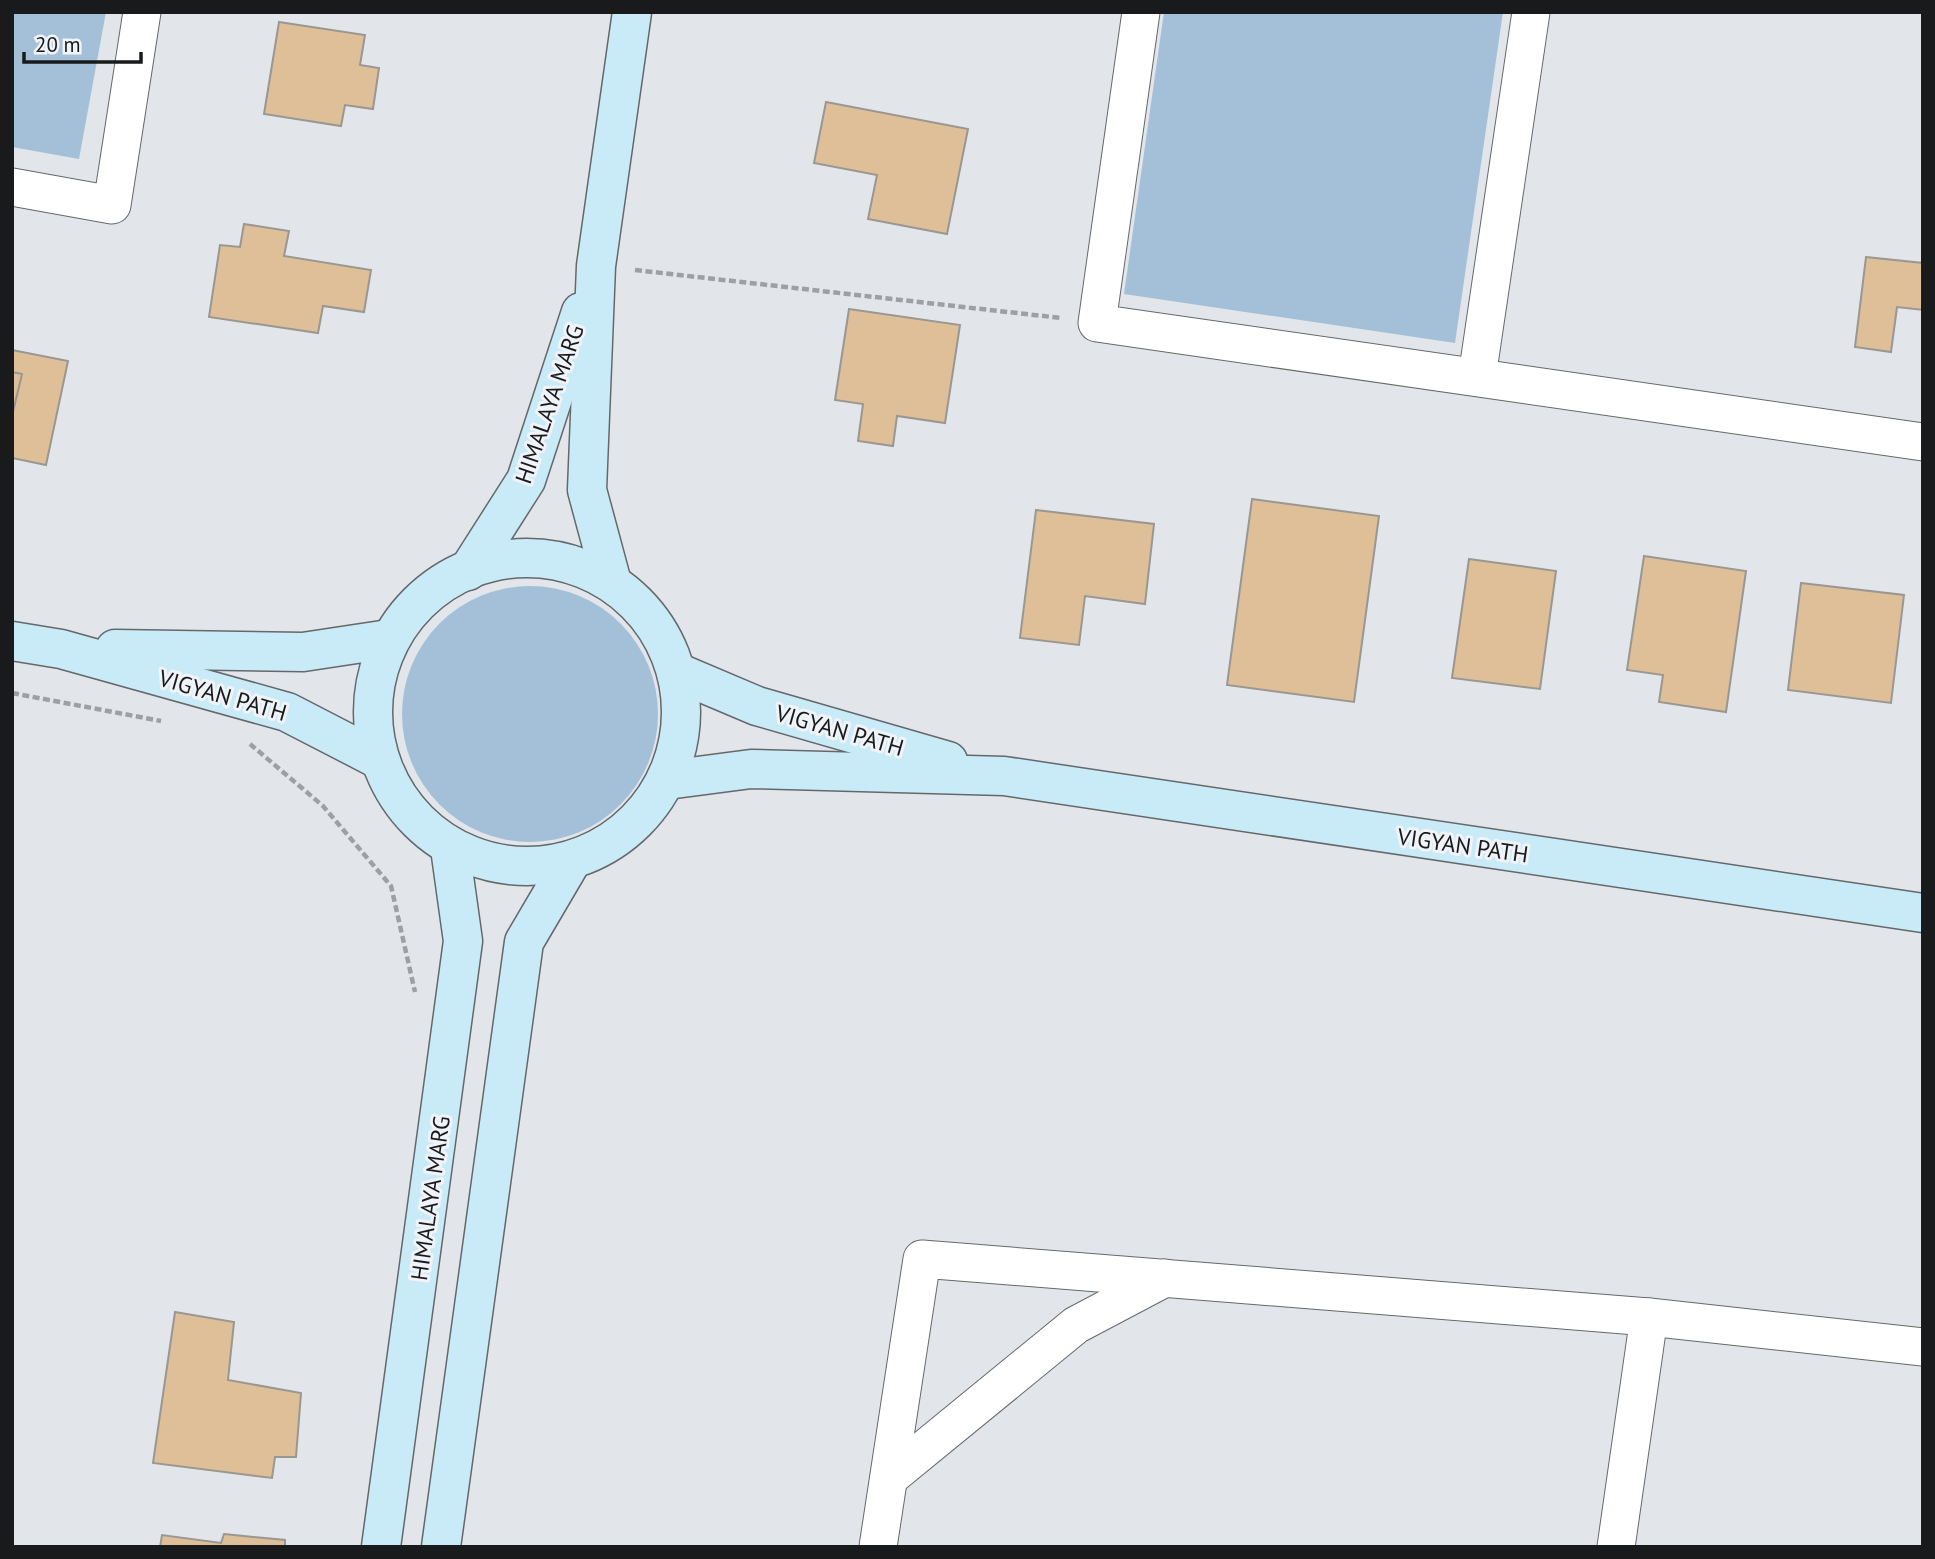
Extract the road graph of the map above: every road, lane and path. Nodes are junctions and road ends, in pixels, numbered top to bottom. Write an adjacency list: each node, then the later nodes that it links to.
1 (142, 12): 5 (street)
2 (632, 12): 6 (main road, HIMALAYA MARG)
3 (1142, 12): 7 (street)
4 (1531, 12): 8 (street)
5 (12, 187)
6 (596, 266): 7 (path); 10 (main road, HIMALAYA MARG); 11 (main road, HIMALAYA MARG)
7 (1097, 323): 8 (street)
8 (1477, 377): 9 (street)
9 (1923, 442)
10 (468, 571): 11 (main road); 12 (main road)
11 (611, 579): 15 (main road)
12 (389, 639): 14 (main road, VIGYAN PATH); 19 (main road)
13 (12, 641): 14 (main road, VIGYAN PATH)
14 (61, 649): 19 (main road, VIGYAN PATH)
15 (679, 673): 20 (main road, VIGYAN PATH); 21 (main road)
16 (12, 693): 17 (path)
17 (175, 723)
18 (242, 737): 25 (path)
19 (378, 759): 22 (main road)
20 (1004, 776): 21 (main road, VIGYAN PATH); 24 (main road, VIGYAN PATH)
21 (667, 780): 23 (main road)
22 (450, 848): 23 (main road); 30 (main road, HIMALAYA MARG)
23 (570, 862): 31 (main road)
24 (1923, 913)
25 (418, 1004)
26 (1165, 1279): 27 (street); 29 (street); 29 (street)
27 (1649, 1317): 28 (street); 33 (street)
28 (1923, 1348)
29 (889, 1478): 32 (street)
30 (381, 1547)
31 (441, 1547)
32 (878, 1547)
33 (1616, 1547)

